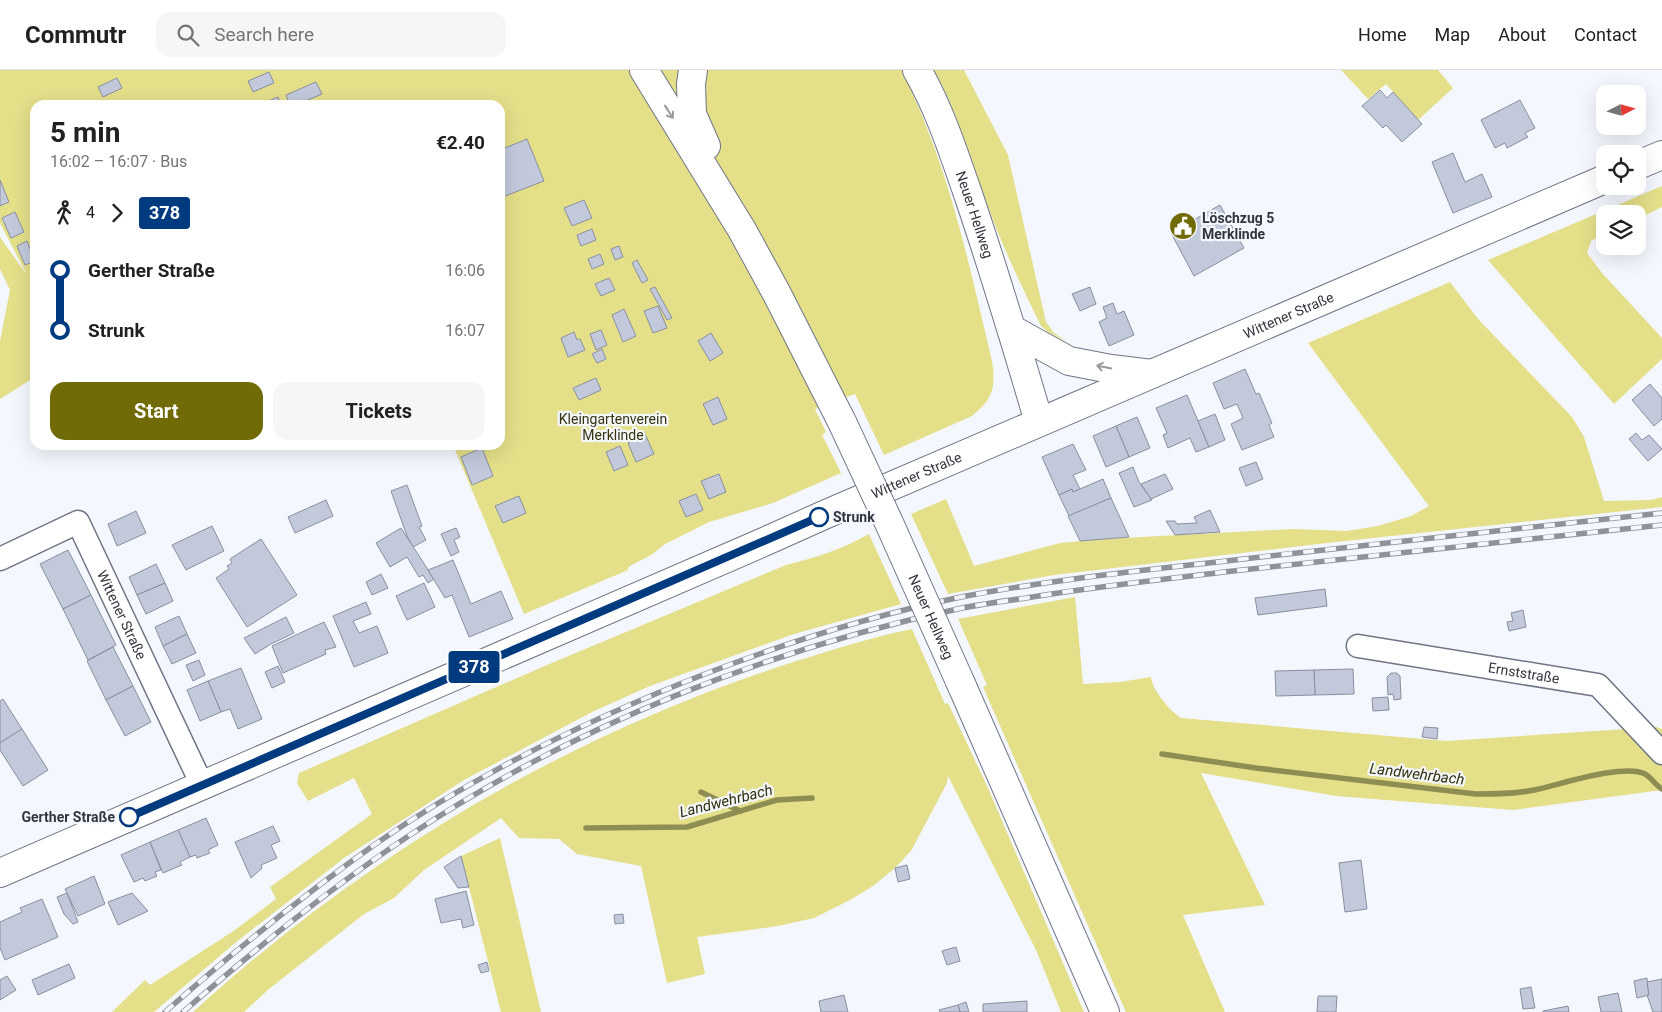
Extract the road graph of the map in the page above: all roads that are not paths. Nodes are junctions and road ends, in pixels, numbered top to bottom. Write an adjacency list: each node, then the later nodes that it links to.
1 (644, 70): 7 (main road, Neuer Hellweg, one-way to 7)
2 (917, 70): 8 (main road, Neuer Hellweg)
3 (692, 77): 7 (main road, Neuer Hellweg)
4 (1662, 155): 5 (main road)
5 (1646, 162)
6 (1596, 183): 9 (main road, Wittener Straße)
7 (742, 230): 16 (main road, Neuer Hellweg, bridge)
8 (1013, 330): 9 (main road, one-way to 8); 10 (main road, Neuer Hellweg)
9 (1152, 374): 10 (main road, Wittener Straße)
10 (1039, 422): 14 (main road, Wittener Straße)
11 (0, 559): 14 (street, Wittener Straße)
12 (1358, 646): 13 (street, Ernststraße)
13 (1662, 753)
14 (202, 785): 15 (main road, Wittener Straße)
15 (0, 873)
16 (1105, 1012)

